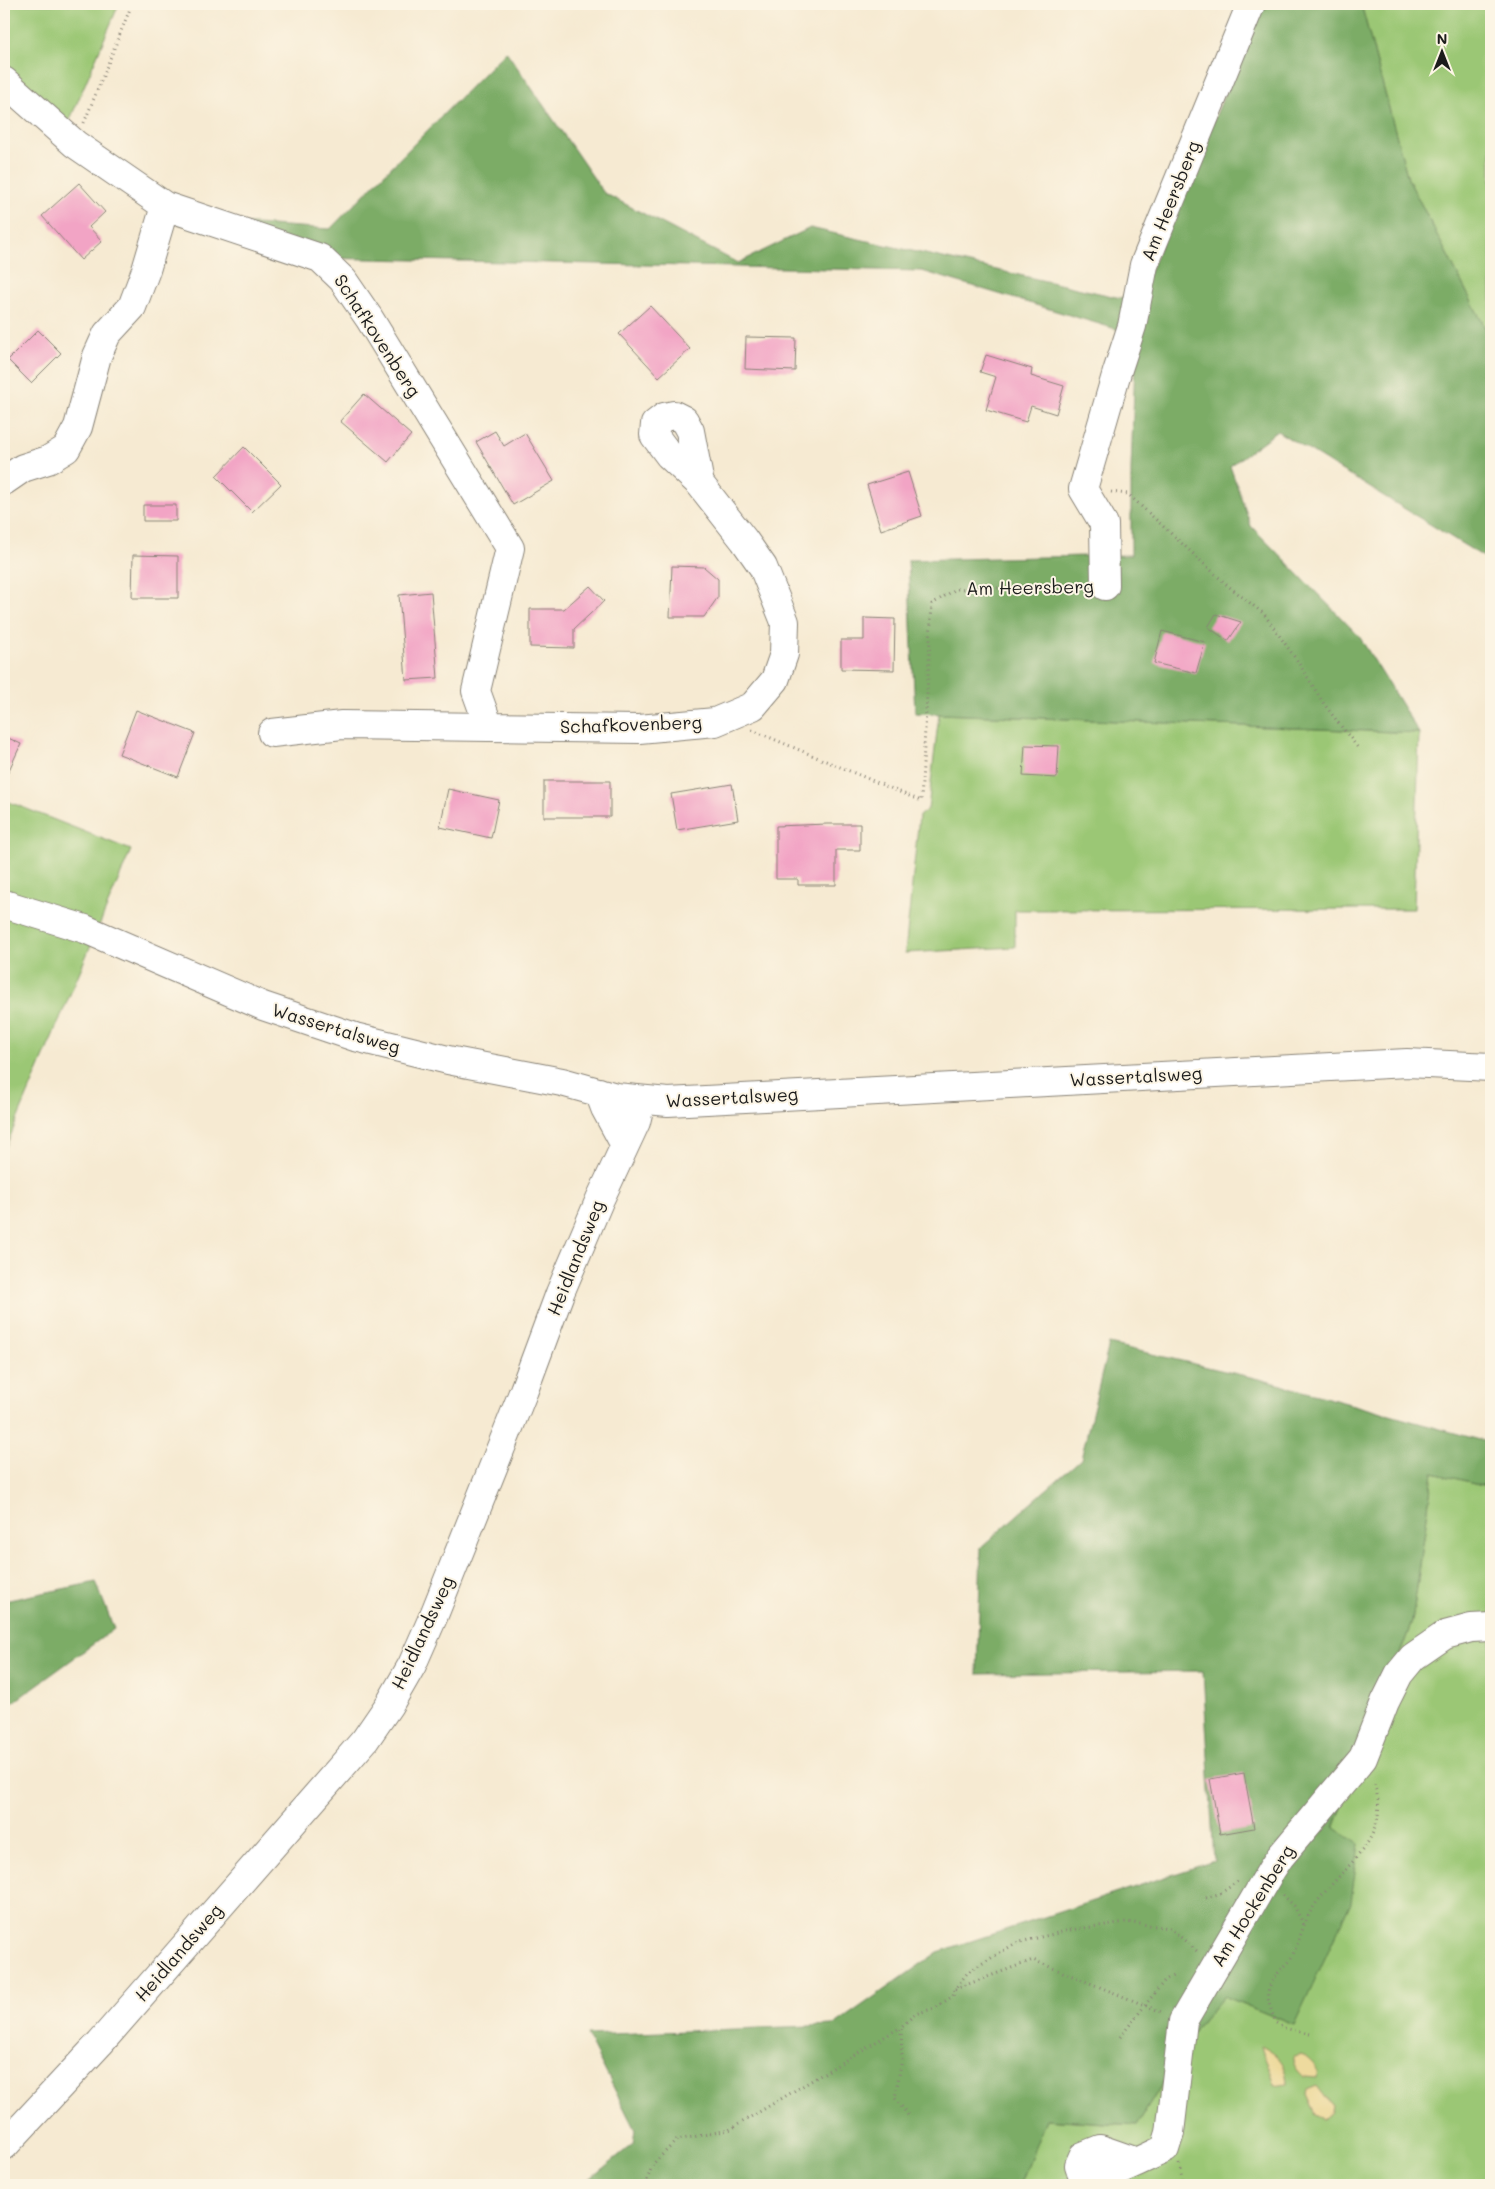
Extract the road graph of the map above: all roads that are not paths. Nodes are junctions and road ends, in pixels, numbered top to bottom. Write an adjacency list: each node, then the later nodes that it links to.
1 (1251, 4): 6 (street, Am Heersberg)
2 (4, 80): 3 (street, Schafkovenberg)
3 (165, 206): 4 (street); 7 (street, Schafkovenberg)
4 (4, 481)
5 (700, 484): 7 (street, Schafkovenberg)
6 (1105, 586)
7 (489, 727): 8 (street, Schafkovenberg)
8 (272, 733)
9 (4, 904): 11 (street, Wassertalsweg)
10 (1491, 1067): 12 (street, Wassertalsweg)
11 (599, 1092): 12 (street, Wassertalsweg); 13 (street)
12 (641, 1101): 13 (street, Heidlandsweg)
13 (625, 1145): 15 (street, Heidlandsweg)
14 (1491, 1627): 16 (street, Am Hockenberg)
15 (4, 2146)
16 (1136, 2162)

